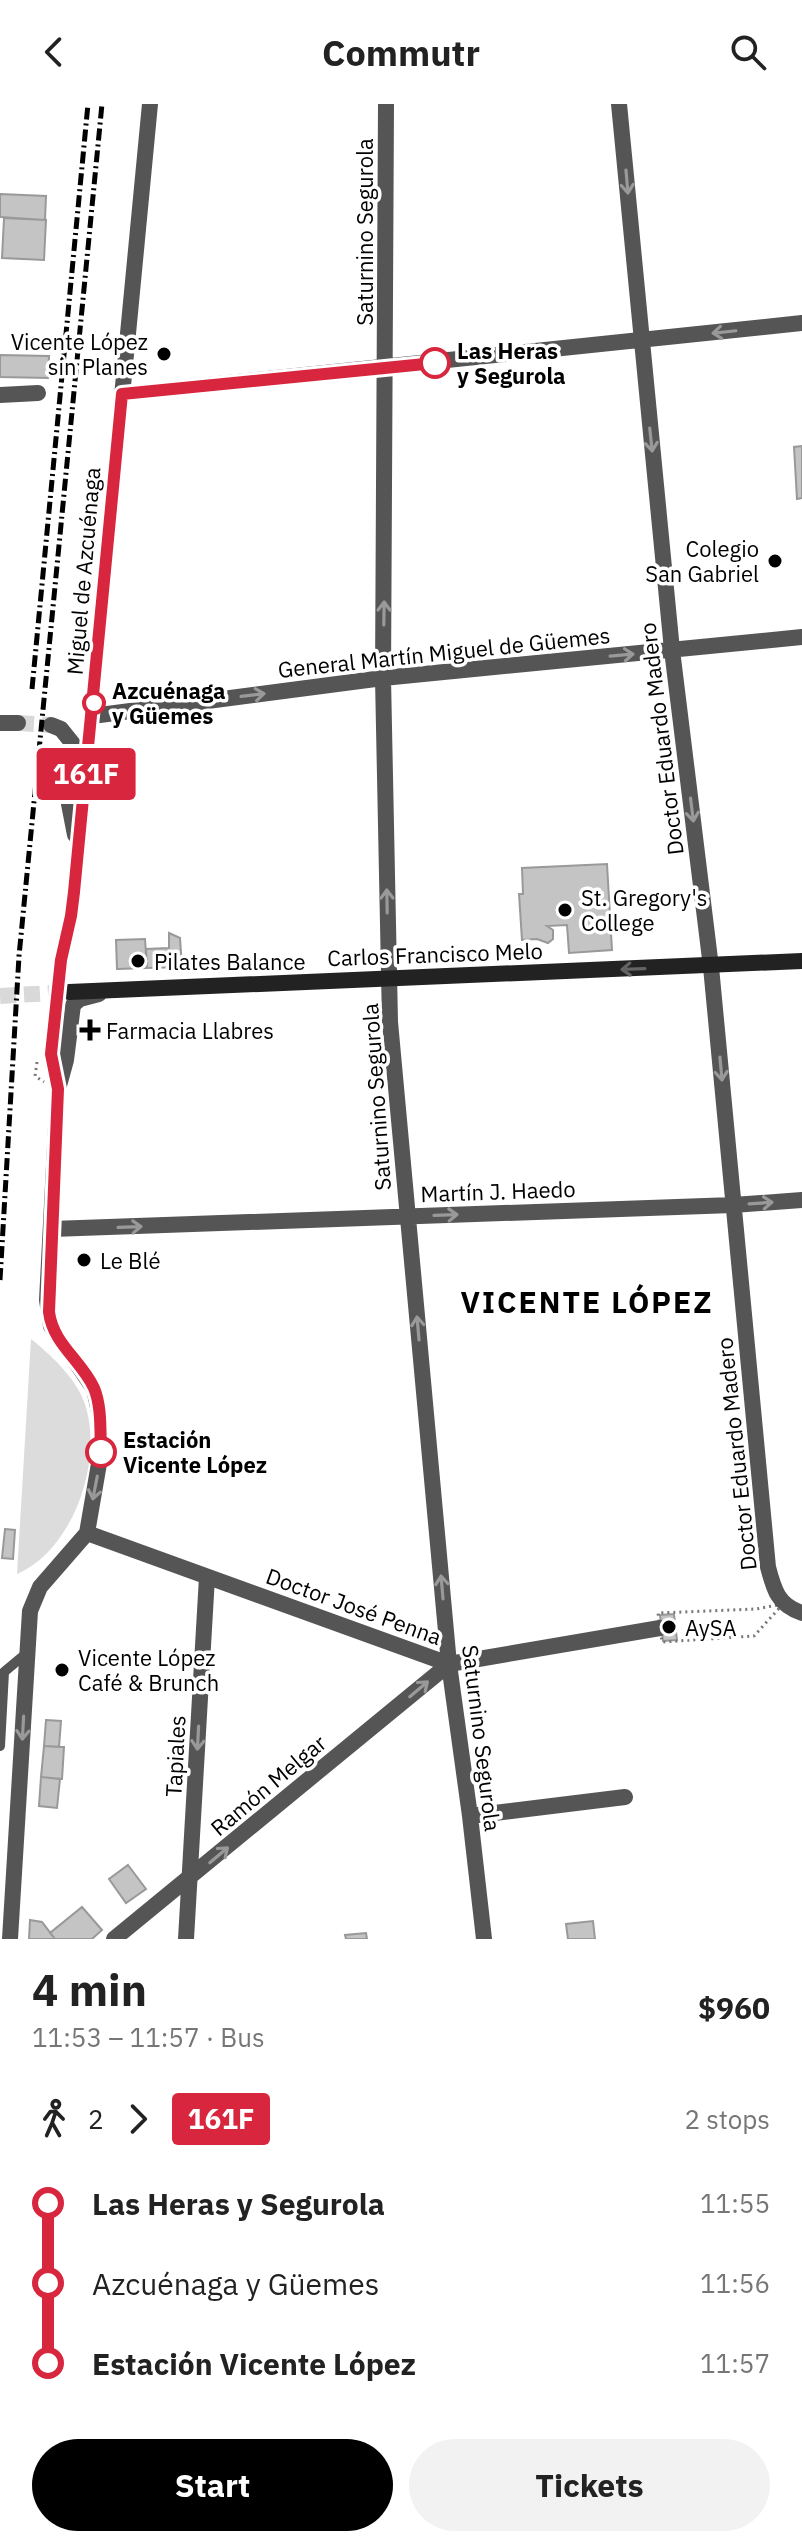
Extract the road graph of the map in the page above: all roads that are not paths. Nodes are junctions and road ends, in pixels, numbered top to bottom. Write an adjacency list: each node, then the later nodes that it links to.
1 (150, 104): 8 (street, Miguel de Azcuénaga)
2 (386, 104): 6 (street, Saturnino Segurola)
3 (619, 104): 5 (street, Doctor Eduardo Madero, one-way to 5)
4 (802, 323): 5 (street, one-way to 5)
5 (642, 340): 6 (street); 11 (street, Doctor Eduardo Madero, one-way to 11)
6 (386, 368): 8 (street); 12 (street, Saturnino Segurola, one-way to 6)
7 (38, 393): 9 (street)
8 (122, 394): 13 (street, Miguel de Azcuénaga)
9 (0, 395)
10 (802, 637): 11 (street, General Martín Miguel de Güemes)
11 (672, 650): 12 (street, General Martín Miguel de Güemes, one-way to 11); 19 (street, Doctor Eduardo Madero, one-way to 19)
12 (383, 678): 13 (street, General Martín Miguel de Güemes, one-way to 12); 20 (street, Saturnino Segurola, one-way to 12)
13 (92, 716): 17 (street, Miguel de Azcuénaga)
14 (0, 723): 15 (street)
15 (18, 723)
16 (51, 725): 17 (street)
17 (79, 845): 23 (street, Miguel de Azcuénaga, bridge)
18 (802, 961): 19 (street, Carlos Francisco Melo)
19 (711, 967): 20 (street, Carlos Francisco Melo, one-way to 20); 25 (street, Doctor Eduardo Madero, one-way to 25)
20 (389, 977): 22 (street, Carlos Francisco Melo); 26 (street, Saturnino Segurola)
21 (69, 992): 22 (street, Carlos Francisco Melo)
22 (108, 992): 23 (street, Miguel de Azcuénaga)
23 (58, 1089): 27 (street, Miguel de Azcuénaga)
24 (802, 1200): 25 (street, Martín J. Haedo, one-way to 24)
25 (733, 1205): 26 (street, Martín J. Haedo, one-way to 25); 30 (street, Doctor Eduardo Madero)
26 (407, 1216): 27 (street, Martín J. Haedo, one-way to 26); 33 (street, Saturnino Segurola, one-way to 26)
27 (52, 1229): 28 (street, Miguel de Azcuénaga, one-way to 28)
28 (87, 1533): 29 (street, Doctor José Penna); 32 (street)
29 (207, 1577): 33 (street, Doctor José Penna); 37 (street, Tapiales, one-way to 37)
30 (802, 1613)
31 (660, 1628): 33 (street, Doctor José Penna)
32 (28, 1652): 34 (lane); 38 (street, one-way to 38)
33 (449, 1664): 36 (street, Saturnino Segurola); 37 (street, Ramón Melgar, one-way to 33)
34 (0, 1746)
35 (625, 1797): 36 (street)
36 (470, 1816): 41 (street, Saturnino Segurola)
37 (190, 1879): 39 (street, Ramón Melgar); 40 (street, Tapiales)
38 (10, 1939)
39 (114, 1939)
40 (186, 1939)
41 (484, 1939)

